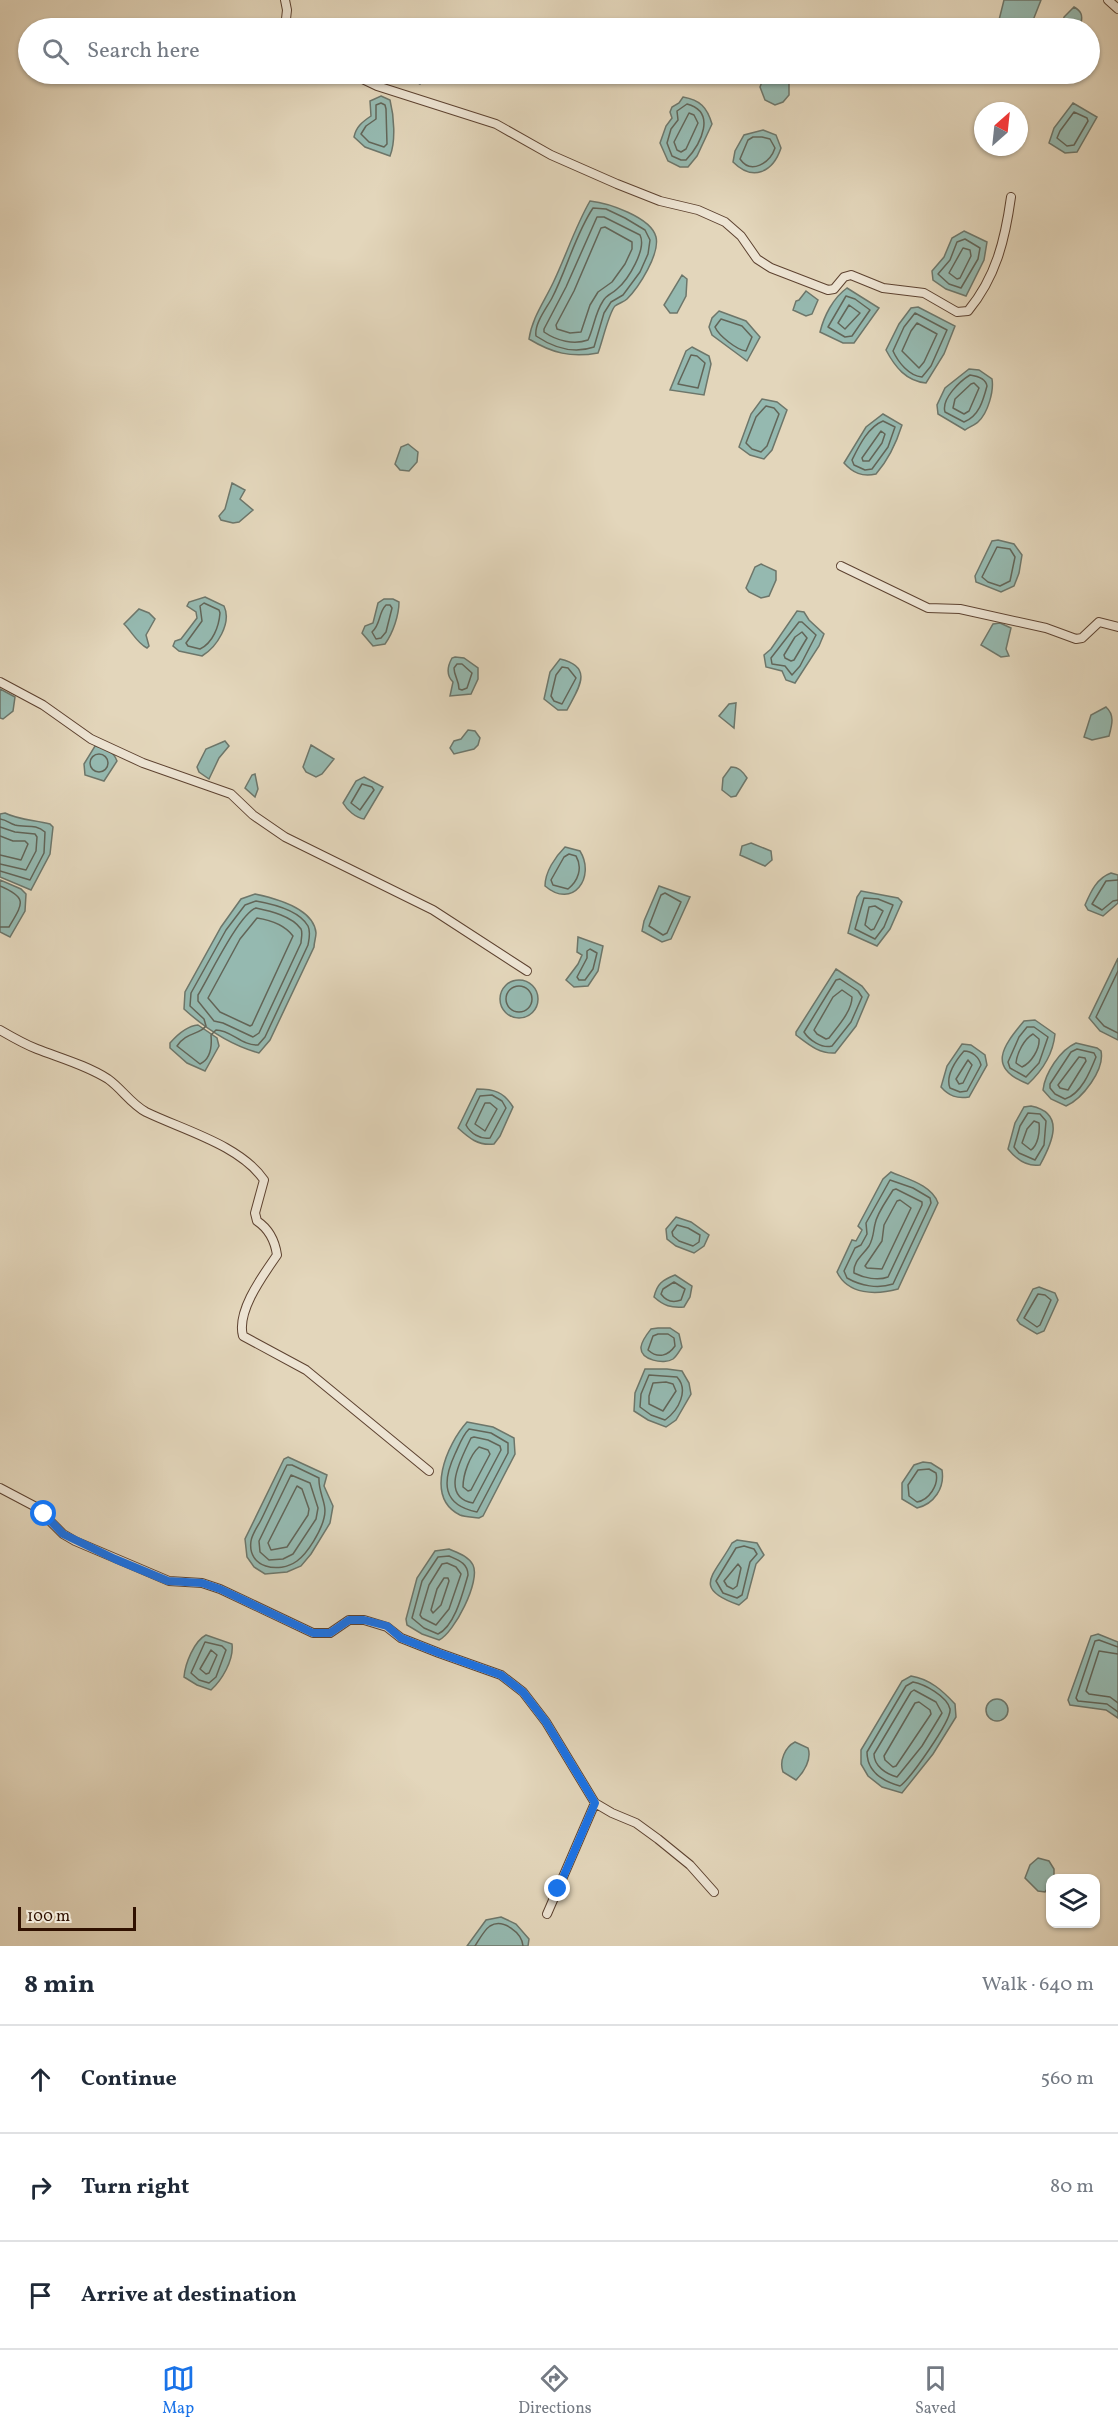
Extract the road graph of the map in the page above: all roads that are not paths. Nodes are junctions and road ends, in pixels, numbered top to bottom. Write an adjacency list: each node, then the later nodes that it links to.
1 (285, 0): 4 (street)
2 (1108, 0): 3 (street)
3 (1118, 9)
4 (286, 18)
5 (375, 84): 6 (street)
6 (1011, 197)
7 (841, 566): 8 (street)
8 (1118, 627)
9 (0, 682): 10 (street)
10 (527, 971)
11 (0, 1030): 12 (street)
12 (429, 1471)
13 (0, 1488): 14 (street)
14 (595, 1803): 15 (street); 16 (street)
15 (714, 1892)
16 (547, 1914)

